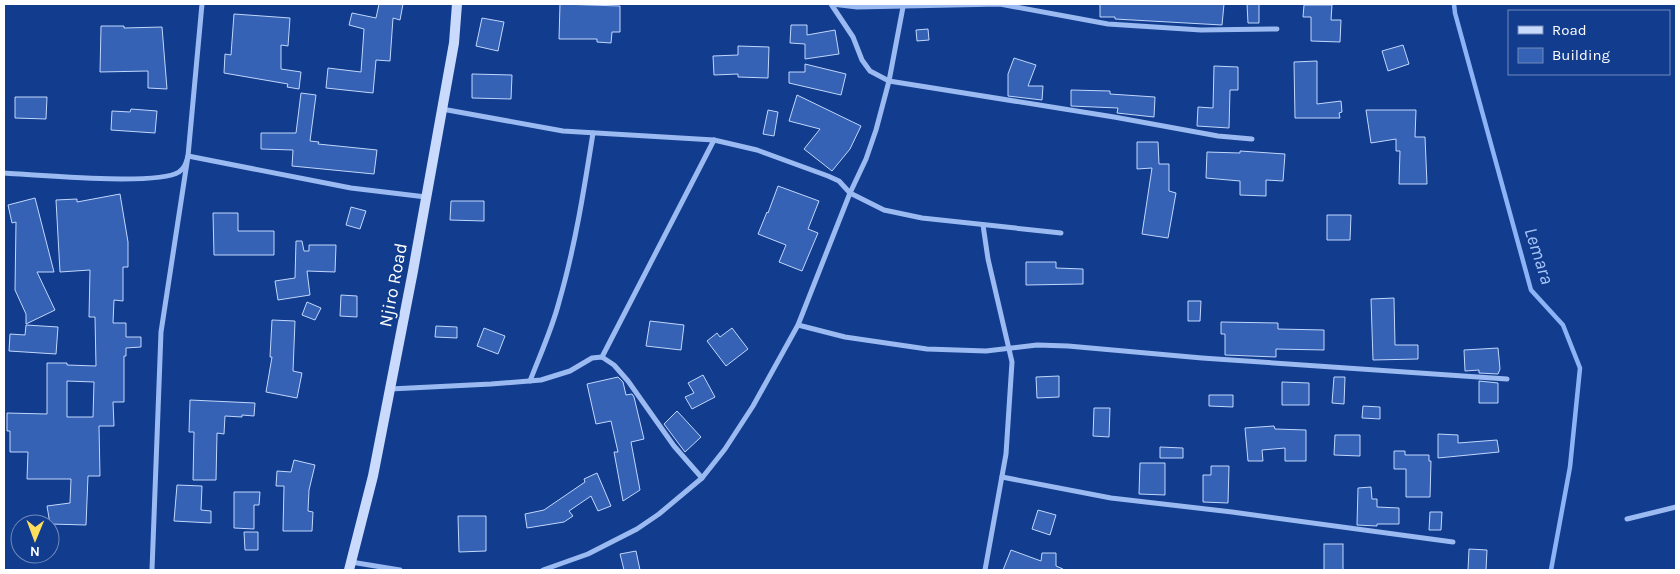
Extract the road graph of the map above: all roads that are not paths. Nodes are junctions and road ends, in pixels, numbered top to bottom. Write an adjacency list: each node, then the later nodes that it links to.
1 (202, 4): 11 (street)
2 (457, 4): 7 (street, Njiro Road)
3 (831, 4): 4 (street); 6 (street)
4 (904, 7): 5 (street); 6 (street)
5 (1276, 29)
6 (889, 81): 9 (street); 13 (street)
7 (442, 109): 8 (street); 14 (street, Njiro Road)
8 (593, 133): 10 (street); 21 (street)
9 (1252, 139)
10 (714, 140): 13 (street); 19 (street)
11 (188, 156): 12 (street); 14 (street); 29 (street)
12 (4, 173)
13 (850, 194): 15 (street); 17 (street)
14 (426, 197): 22 (street, Njiro Road)
15 (983, 225): 16 (street); 18 (street)
16 (1061, 233)
17 (798, 325): 18 (street); 24 (street)
18 (1010, 348): 20 (street); 23 (street)
19 (602, 357): 21 (street); 24 (street)
20 (1507, 379)
21 (530, 381): 22 (street)
22 (390, 389): 28 (street, Njiro Road)
23 (1002, 477): 27 (street); 32 (street)
24 (702, 478): 31 (street)
25 (1676, 507): 26 (street)
26 (1627, 519)
27 (1453, 542)
28 (350, 566): 30 (street)
29 (152, 570)
30 (400, 570)
31 (543, 570)
32 (984, 570)

